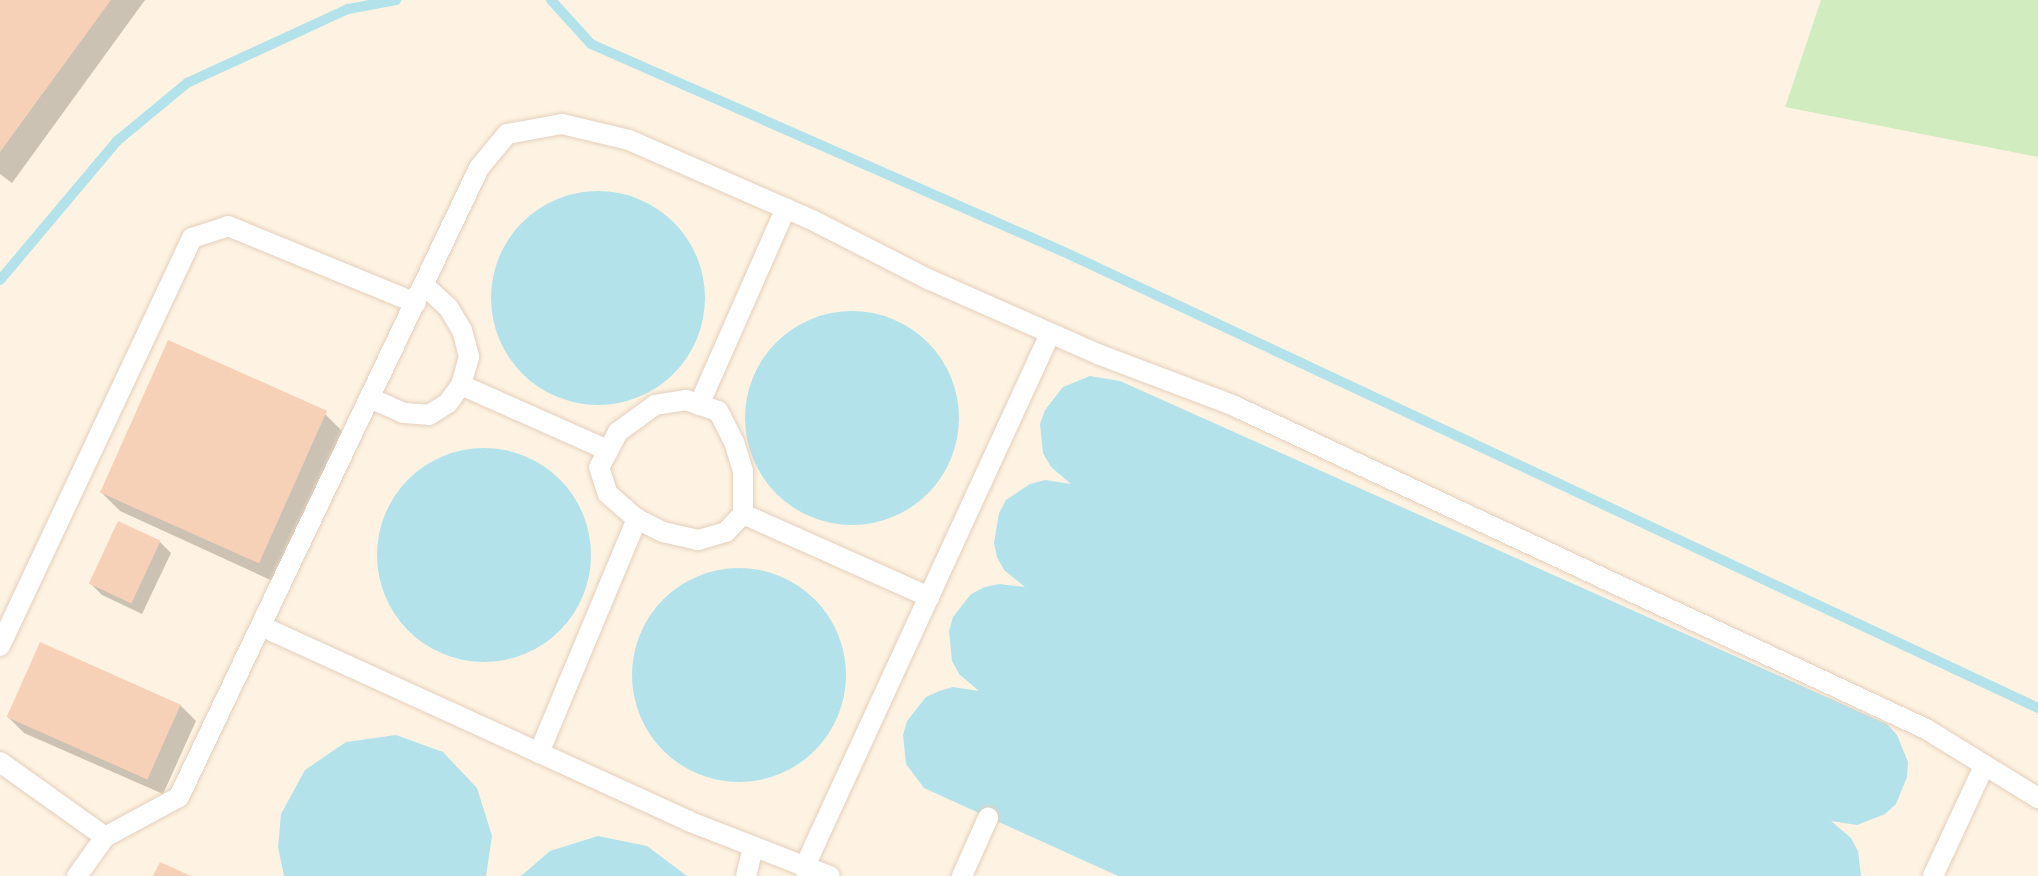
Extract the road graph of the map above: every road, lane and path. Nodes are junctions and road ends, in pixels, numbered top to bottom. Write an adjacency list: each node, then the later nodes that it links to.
1 (786, 208): 2 (lane); 4 (lane); 7 (lane)
2 (424, 285): 3 (lane); 5 (lane)
3 (416, 303): 6 (lane); 13 (lane)
4 (1050, 334): 11 (lane); 16 (lane)
5 (461, 385): 6 (lane); 8 (lane)
6 (370, 398): 12 (lane)
7 (699, 405): 8 (lane); 9 (lane)
8 (608, 450): 10 (lane)
9 (743, 514): 10 (lane); 11 (lane)
10 (638, 519): 14 (lane)
11 (929, 597): 21 (lane)
12 (261, 626): 14 (lane); 19 (lane)
13 (0, 646)
14 (539, 753): 20 (lane)
15 (0, 762): 19 (lane)
16 (1984, 766): 17 (lane); 26 (lane)
17 (2038, 798)
18 (988, 819): 25 (lane)
19 (105, 837): 22 (lane)
20 (753, 848): 21 (lane); 23 (lane)
21 (804, 868): 24 (lane)
22 (77, 876)
23 (746, 876)
24 (830, 876)
25 (963, 876)
26 (1933, 876)

